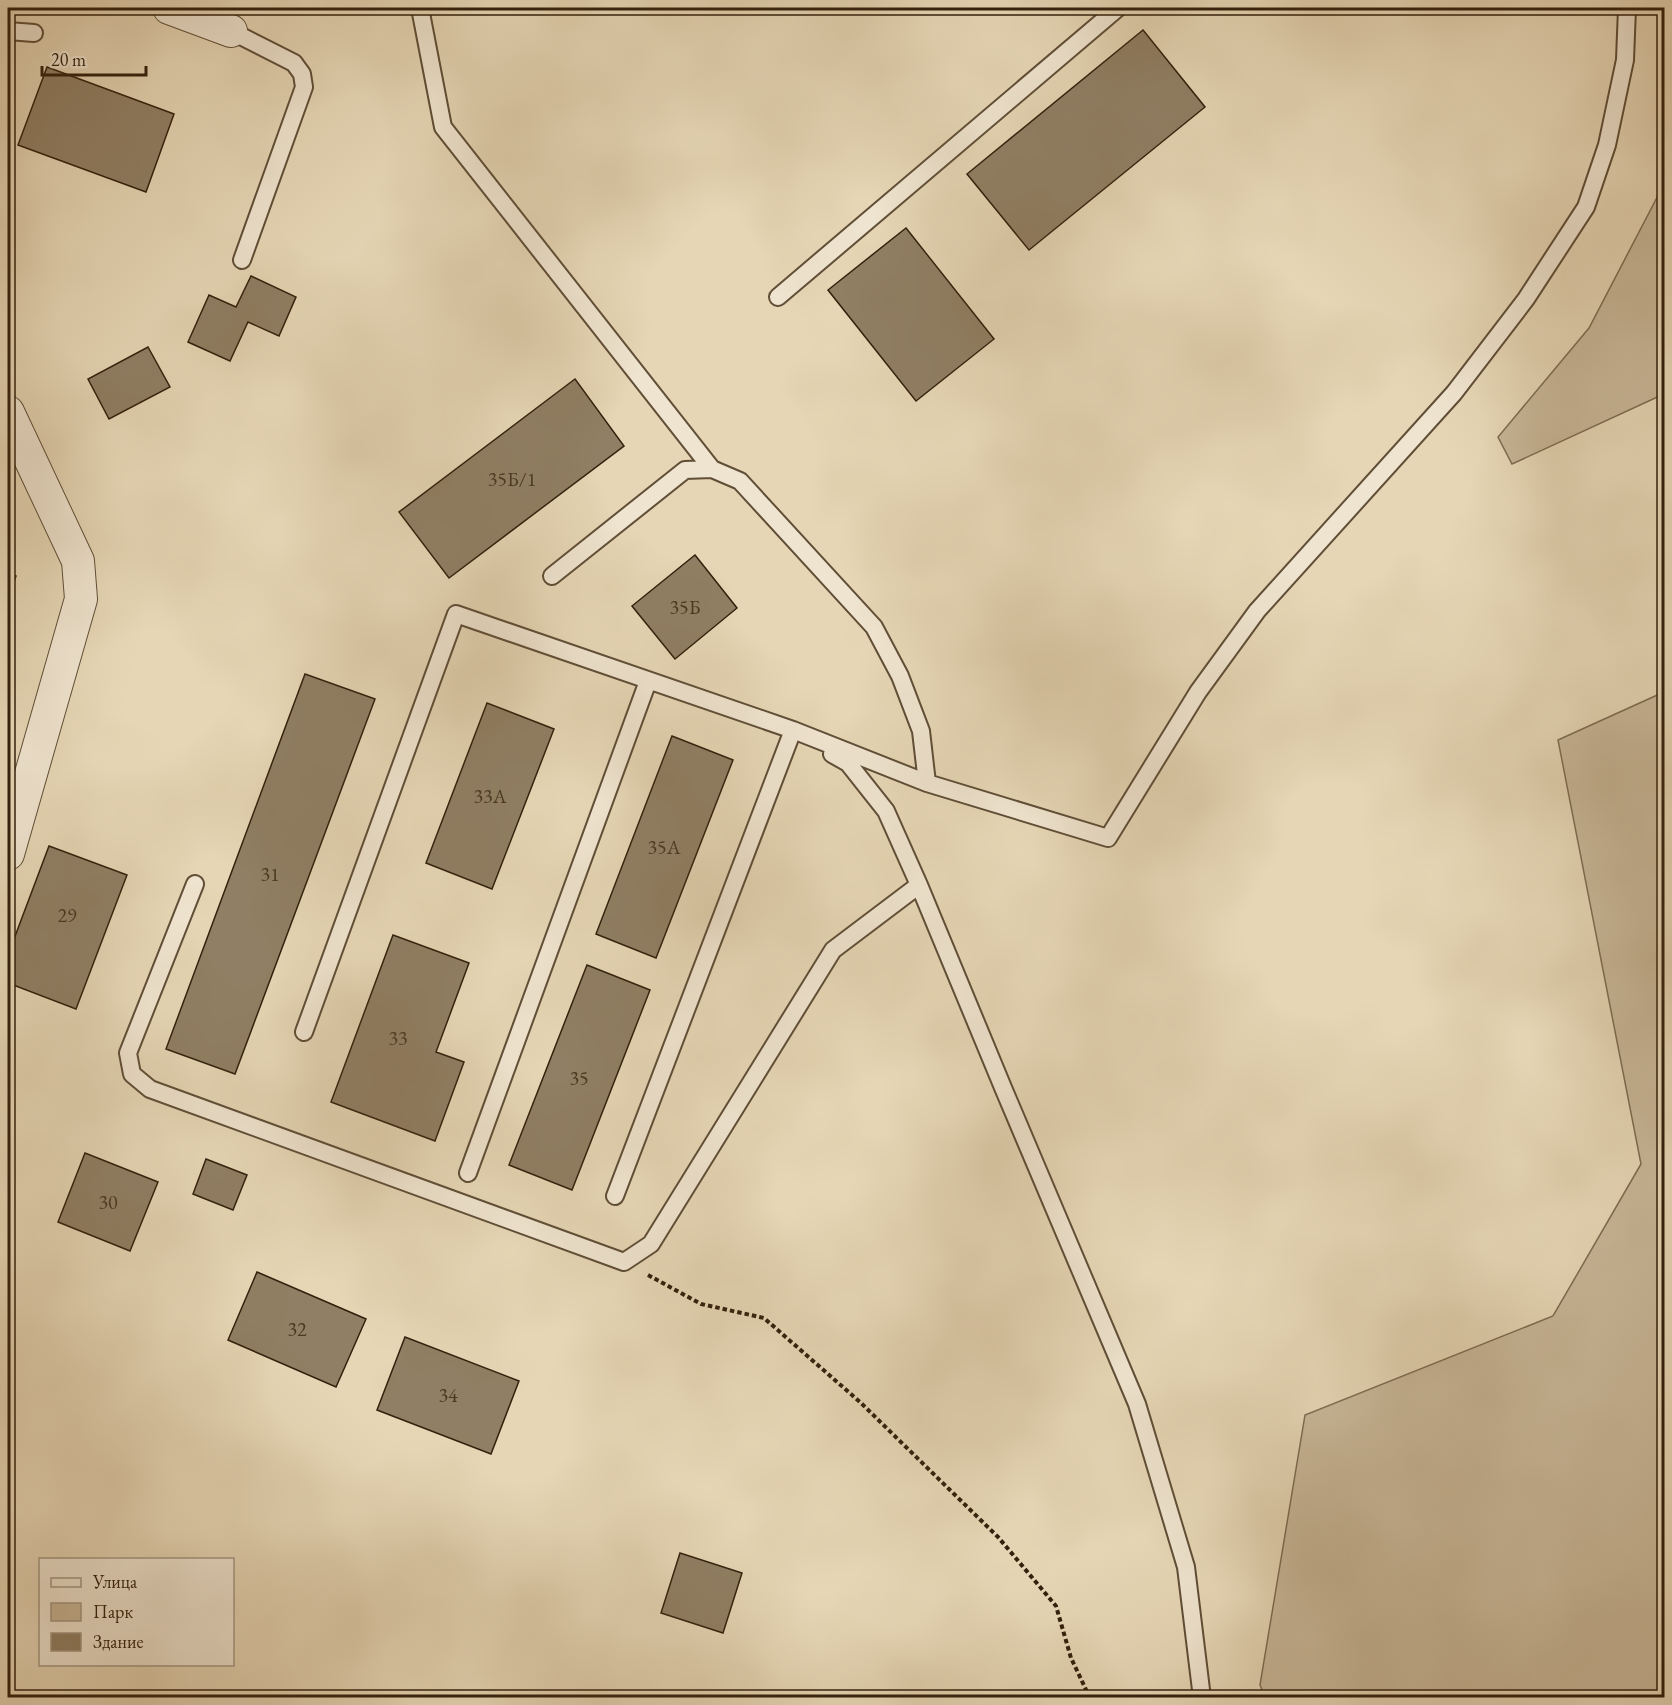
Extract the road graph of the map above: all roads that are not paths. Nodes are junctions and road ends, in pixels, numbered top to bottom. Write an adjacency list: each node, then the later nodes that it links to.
1 (420, 8): 11 (lane)
2 (1118, 8): 9 (lane)
3 (1627, 8): 15 (lane)
4 (177, 9): 6 (street)
5 (8, 31): 7 (lane)
6 (231, 32): 8 (lane)
7 (34, 33)
8 (242, 260)
9 (778, 297)
10 (8, 412): 16 (street)
11 (712, 469): 12 (lane); 15 (lane)
12 (552, 576)
13 (648, 681): 14 (lane); 19 (lane); 20 (lane)
14 (793, 730): 15 (lane); 18 (lane); 21 (lane)
15 (927, 783)
16 (8, 854)
17 (195, 884): 18 (lane)
18 (919, 885): 22 (lane)
19 (304, 1032)
20 (468, 1173)
21 (615, 1196)
22 (1202, 1698)

